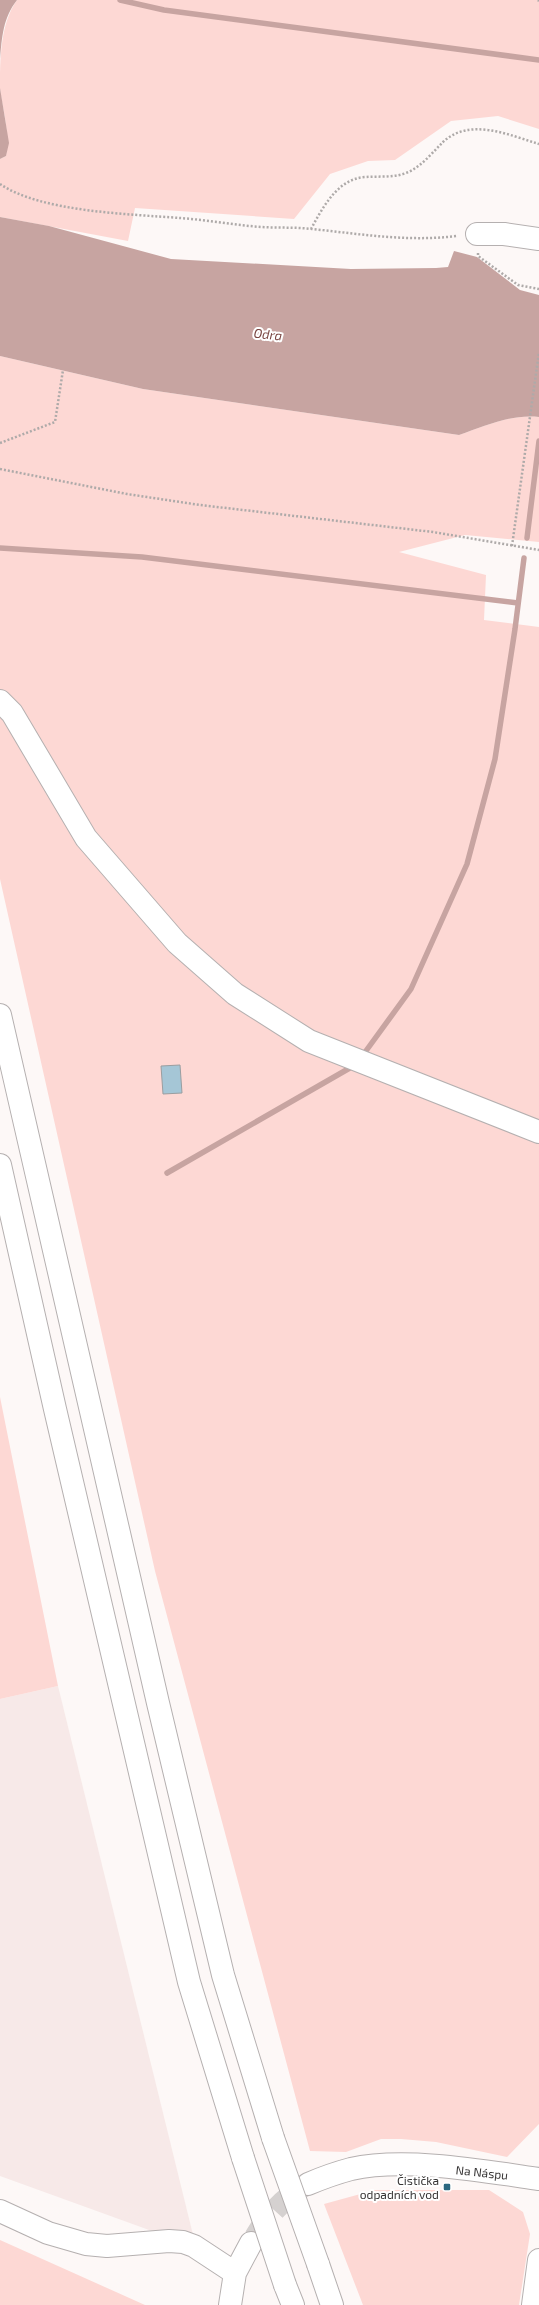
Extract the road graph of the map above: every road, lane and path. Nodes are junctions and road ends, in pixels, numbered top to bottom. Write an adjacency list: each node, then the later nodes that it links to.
1 (539, 144): 3 (path)
2 (0, 184): 3 (path)
3 (311, 229): 4 (path)
4 (477, 234): 5 (main road)
5 (539, 239)
6 (478, 256): 7 (path)
7 (539, 289)
8 (539, 352): 12 (path)
9 (63, 370): 10 (path)
10 (0, 443)
11 (0, 469): 12 (path)
12 (512, 546): 13 (path)
13 (539, 550)
14 (0, 701): 16 (main road)
15 (0, 1015): 26 (main road, bridge)
16 (539, 1132)
17 (0, 1165): 24 (main road, bridge)
18 (539, 2179): 19 (main road, Na Náspu)
19 (308, 2184)
20 (0, 2211): 23 (main road)
21 (252, 2243): 23 (main road)
22 (539, 2260): 27 (main road)
23 (235, 2273): 25 (main road)
24 (289, 2295)
25 (230, 2305)
26 (332, 2305)
27 (533, 2305)

